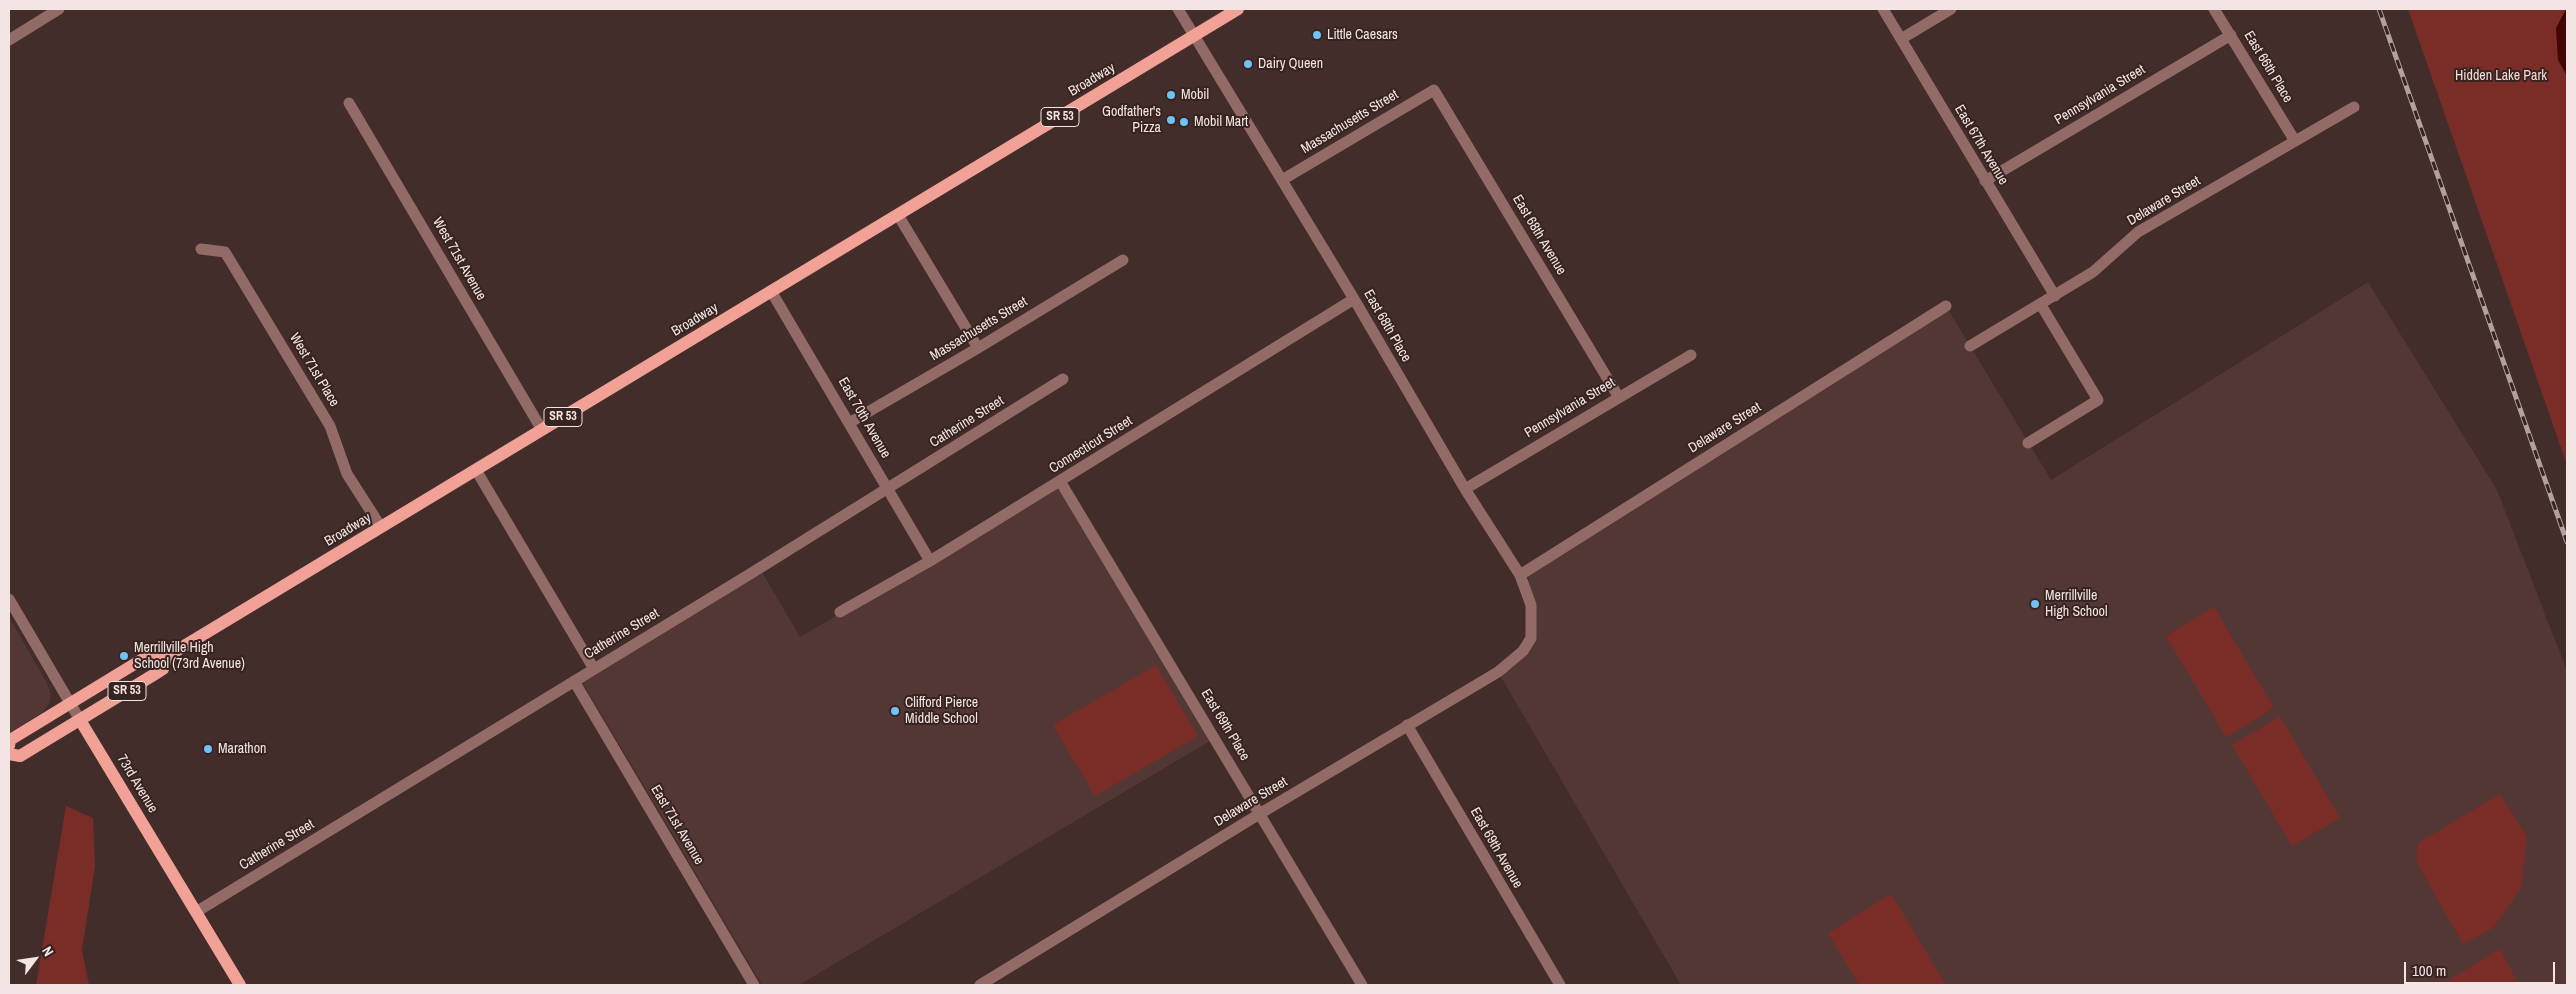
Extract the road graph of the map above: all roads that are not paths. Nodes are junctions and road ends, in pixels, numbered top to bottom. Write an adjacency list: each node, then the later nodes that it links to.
1 (59, 9): 10 (street)
2 (1178, 9): 8 (street, East 68th Place)
3 (1238, 9): 8 (main road, Broadway / SR 53)
4 (1883, 9): 9 (street, East 67th Avenue)
5 (1951, 9): 9 (street)
6 (2214, 9): 7 (street, East 66th Place)
7 (2230, 35): 14 (street, East 66th Place); 16 (street, Pennsylvania Street)
8 (1194, 36): 15 (street, East 68th Place); 17 (main road, Broadway / SR 53)
9 (1902, 38): 16 (street, East 67th Avenue)
10 (9, 40)
11 (1434, 90): 15 (street, Massachusetts Street); 29 (street, East 68th Avenue)
12 (349, 103): 31 (street, West 71st Avenue)
13 (2354, 107): 14 (street, Delaware Street)
14 (2295, 141): 21 (street, Delaware Street)
15 (1282, 180): 22 (street, East 68th Place)
16 (1985, 181): 21 (street, East 67th Avenue)
17 (898, 215): 20 (main road, Broadway / SR 53); 26 (street)
18 (201, 249): 37 (street, West 71st Place)
19 (1123, 260): 26 (street, Massachusetts Street)
20 (771, 291): 30 (street, East 70th Avenue); 31 (main road, Broadway / SR 53)
21 (2055, 296): 23 (street, Delaware Street)
22 (1354, 299): 34 (street, Connecticut Street); 36 (street, East 68th Place)
23 (2041, 304): 25 (street, Delaware Street); 32 (street)
24 (1946, 306): 39 (street, Delaware Street)
25 (1970, 346)
26 (978, 348): 30 (street, Massachusetts Street)
27 (1690, 355): 29 (street, Pennsylvania Street)
28 (1063, 379): 35 (street, Catherine Street)
29 (1618, 396): 36 (street, Pennsylvania Street)
30 (849, 423): 35 (street, East 70th Avenue)
31 (542, 430): 33 (main road, Broadway / SR 53)
32 (2028, 443)
33 (476, 470): 37 (main road, Broadway / SR 53); 44 (street)
34 (1060, 481): 38 (street, Connecticut Street); 51 (street, East 69th Place)
35 (888, 489): 38 (street, East 70th Avenue); 44 (street, Catherine Street)
36 (1465, 489): 39 (street, East 68th Place)
37 (381, 527): 43 (main road, Broadway / SR 53)
38 (930, 560): 41 (street, Connecticut Street)
39 (1520, 575): 42 (street, East 68th Place)
40 (9, 599): 46 (street, 73rd Avenue)
41 (840, 612)
42 (1531, 638): 48 (street, Delaware Street)
43 (166, 657): 46 (main road, Broadway / SR 53); 47 (main road, Broadway / SR 53)
44 (594, 669): 45 (street, Catherine Street)
45 (574, 680): 52 (street, Catherine Street); 54 (street, East 71st Avenue)
46 (70, 703): 47 (street, 73rd Avenue); 49 (main road, Broadway / SR 53)
47 (80, 720): 50 (main road, Broadway / SR 53); 52 (main road, 73rd Avenue)
48 (1407, 725): 51 (street, Delaware Street); 57 (street, East 69th Avenue)
49 (9, 746)
50 (9, 754)
51 (1261, 813): 55 (street, Delaware Street); 56 (street, East 69th Place)
52 (196, 912): 53 (main road, 73rd Avenue)
53 (240, 985)
54 (754, 985)
55 (980, 985)
56 (1362, 985)
57 (1560, 985)

